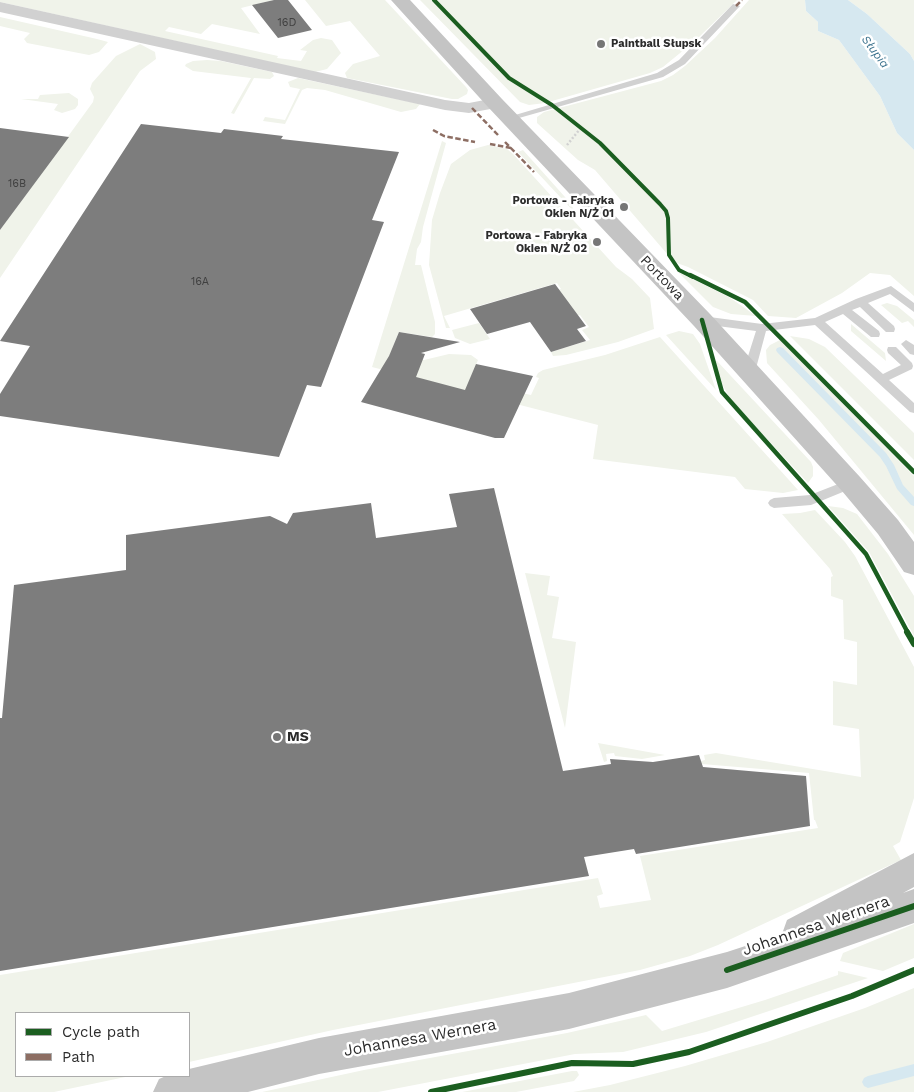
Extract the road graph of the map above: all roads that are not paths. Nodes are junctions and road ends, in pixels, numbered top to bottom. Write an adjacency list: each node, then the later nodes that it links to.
1 (400, 0): 4 (main road, Portowa)
2 (736, 6): 4 (lane)
3 (0, 7): 4 (street)
4 (502, 110): 8 (main road, Portowa)
5 (860, 301): 6 (lane); 7 (lane); 11 (lane)
6 (844, 309): 9 (lane); 12 (lane)
7 (914, 309)
8 (702, 320): 10 (lane); 15 (main road, Portowa)
9 (817, 321): 10 (lane); 16 (lane)
10 (762, 328): 15 (lane)
11 (890, 328)
12 (875, 334)
13 (892, 350): 14 (lane)
14 (911, 365): 16 (lane)
15 (749, 372): 18 (main road, Portowa)
16 (883, 378): 17 (lane)
17 (914, 409)
18 (851, 484): 19 (lane); 20 (main road, Portowa)
19 (774, 503)
20 (914, 564)
21 (914, 869): 23 (main road, Johannesa Wernera)
22 (914, 906): 23 (main road, Johannesa Wernera)
23 (727, 970): 24 (main road, Johannesa Wernera)
24 (172, 1092)

